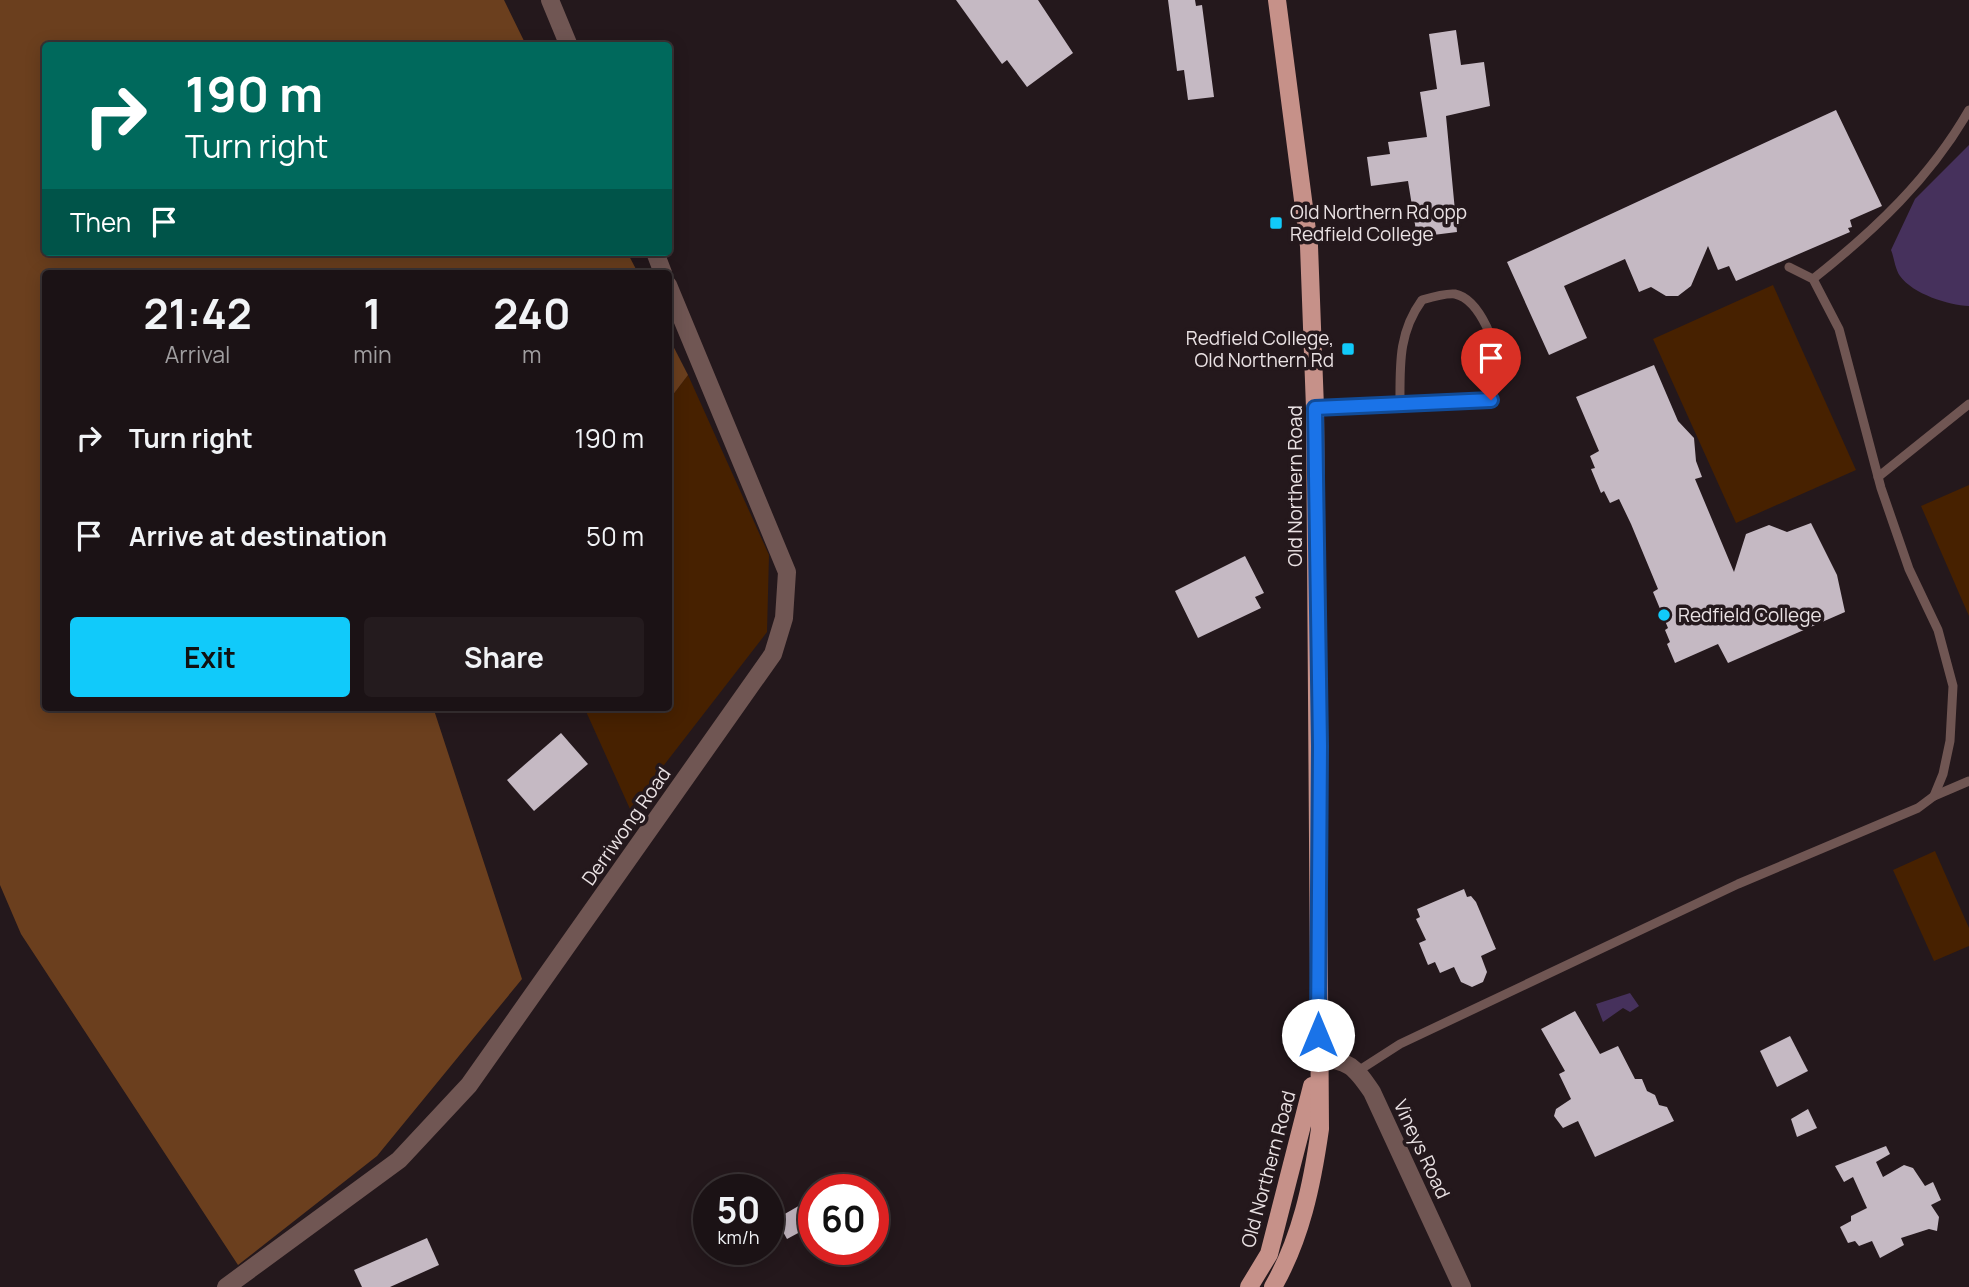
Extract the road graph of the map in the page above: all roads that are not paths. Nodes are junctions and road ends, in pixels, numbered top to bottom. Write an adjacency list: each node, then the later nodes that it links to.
1 (550, 0): 3 (street)
2 (1277, 0): 10 (main road, Old Northern Road)
3 (567, 42)
4 (1969, 110): 6 (lane)
5 (1789, 267): 6 (lane)
6 (1814, 279): 11 (lane)
7 (672, 295): 16 (street, Derriwong Road)
8 (1969, 404): 11 (lane)
9 (1400, 405): 9 (lane); 10 (lane)
10 (1315, 408): 14 (main road, Old Northern Road)
11 (1878, 477): 13 (lane)
12 (1969, 781): 13 (lane)
13 (1934, 796): 15 (lane)
14 (1318, 1059): 15 (street); 17 (main road, Old Northern Road); 18 (main road, Old Northern Road)
15 (1358, 1071): 19 (street, Vineys Road)
16 (226, 1287)
17 (1250, 1287)
18 (1273, 1287)
19 (1462, 1287)

